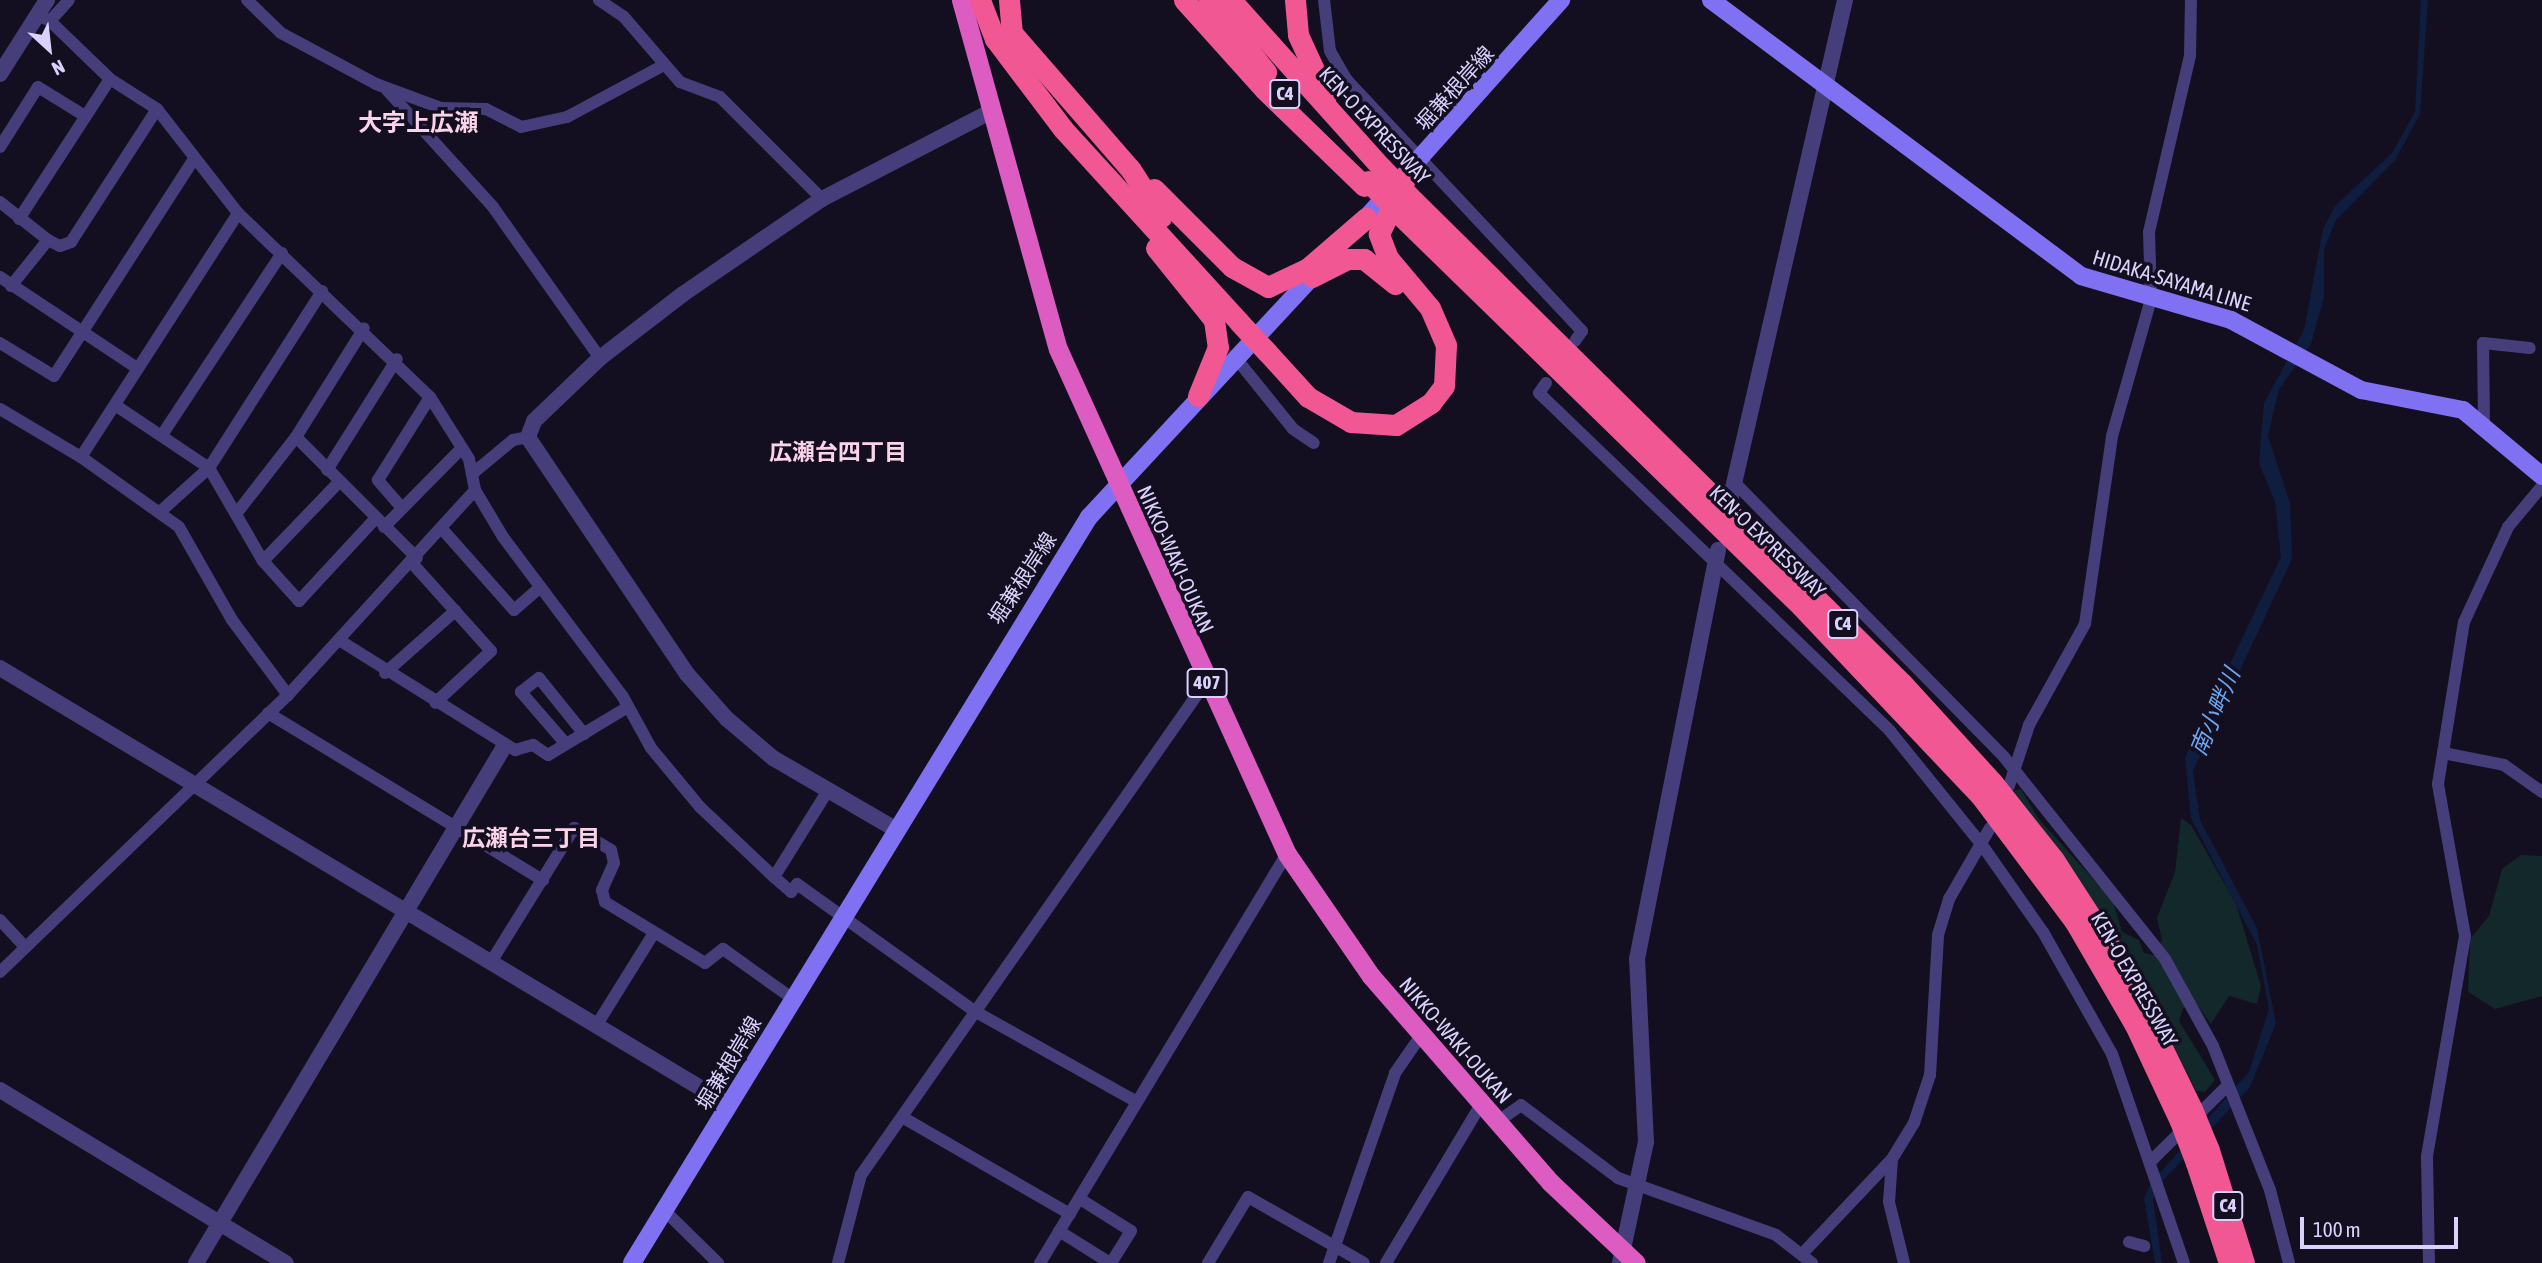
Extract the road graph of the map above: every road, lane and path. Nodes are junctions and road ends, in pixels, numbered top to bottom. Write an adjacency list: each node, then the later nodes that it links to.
1 (69, 0): 17 (street)
2 (247, 0): 23 (street)
3 (599, 0): 19 (street)
4 (961, 0): 25 (highway, NIKKO-WAKI-OUKAN / 407)
5 (979, 0): 33 (highway)
6 (994, 0): 18 (highway)
7 (1009, 0): 18 (highway)
8 (1184, 0): 32 (highway)
9 (1209, 0): 32 (highway, KEN-O EXPRESSWAY / C4)
10 (1231, 0): 27 (highway, KEN-O EXPRESSWAY / C4)
11 (1295, 0): 27 (highway)
12 (1324, 0): 30 (street)
13 (1561, 0): 30 (main road, 堀兼根岸線)
14 (1711, 0): 22 (main road, HIDAKA-SAYAMA LINE)
15 (1845, 0): 22 (street)
16 (2190, 0): 45 (street)
17 (45, 11): 20 (street); 21 (street)
18 (1012, 33): 31 (highway)
19 (664, 65): 23 (street); 34 (street)
20 (0, 74)
21 (110, 79): 24 (street); 26 (street)
22 (1822, 82): 45 (main road, HIDAKA-SAYAMA LINE); 74 (street)
23 (384, 87): 54 (street)
24 (157, 109): 29 (street); 39 (street)
25 (992, 111): 34 (street); 75 (highway, NIKKO-WAKI-OUKAN / 407)
26 (85, 116): 28 (street); 38 (street)
27 (1345, 128): 32 (highway, KEN-O EXPRESSWAY / C4)
28 (0, 147)
29 (194, 159): 36 (street); 48 (street)
30 (1413, 166): 37 (main road, 堀兼根岸線); 49 (street); 51 (highway)
31 (1131, 170): 37 (highway); 46 (highway)
32 (1371, 178): 131 (highway, KEN-O EXPRESSWAY / C4, bridge)
33 (1112, 186): 46 (highway); 58 (highway)
34 (822, 199): 54 (street)
35 (0, 202): 38 (street)
36 (238, 213): 40 (street); 56 (street)
37 (1366, 218): 41 (main road, 堀兼根岸線)
38 (19, 219): 39 (street)
39 (48, 240): 43 (street)
40 (282, 253): 44 (street); 63 (street)
41 (1312, 276): 51 (highway); 53 (main road, 堀兼根岸線)
42 (0, 277): 43 (street)
43 (11, 286): 48 (street)
44 (321, 291): 47 (street); 69 (street)
45 (2151, 299): 62 (main road, HIDAKA-SAYAMA LINE); 101 (street)
46 (1244, 318): 51 (highway)
47 (364, 328): 55 (street); 64 (street)
48 (81, 333): 50 (street); 56 (street)
49 (1575, 341)
50 (0, 343)
51 (1271, 348)
52 (2530, 348): 62 (street)
53 (1235, 357): 58 (main road, 堀兼根岸線); 66 (street)
54 (600, 358): 65 (street)
55 (397, 359): 59 (street); 70 (street)
56 (137, 369): 60 (street)
57 (1546, 383): 84 (street)
58 (1198, 396): 75 (main road, 堀兼根岸線)
59 (430, 397): 67 (street); 79 (street)
60 (115, 405): 63 (street); 68 (street)
61 (0, 410): 68 (street)
62 (2484, 422): 72 (main road, HIDAKA-SAYAMA LINE)
63 (162, 435): 69 (street)
64 (296, 437): 70 (street); 81 (street)
65 (528, 437): 71 (street); 104 (street)
66 (1314, 443)
67 (462, 448): 71 (street); 79 (street)
68 (81, 457): 80 (street)
69 (209, 468): 80 (street); 81 (street)
70 (327, 470): 73 (street)
71 (472, 474): 77 (street)
72 (2542, 476)
73 (339, 482): 82 (street); 86 (street)
74 (1734, 482): 78 (street); 101 (street)
75 (1117, 485): 92 (highway, NIKKO-WAKI-OUKAN / 407); 108 (main road, 堀兼根岸線)
76 (2542, 486): 100 (street)
77 (475, 490): 83 (street); 87 (street)
78 (1730, 500)
79 (402, 508): 82 (street)
80 (161, 511): 93 (street)
81 (236, 514): 86 (street)
82 (380, 523): 85 (street); 86 (street)
83 (443, 530): 85 (street); 87 (street)
84 (1717, 558): 109 (street); 134 (street)
85 (414, 561): 88 (street); 89 (street)
86 (263, 562)
87 (538, 589): 95 (street)
88 (455, 611): 91 (street); 94 (street)
89 (339, 640): 91 (street); 93 (street)
90 (0, 668): 102 (street)
91 (385, 673): 94 (street)
92 (1206, 682): 110 (highway, NIKKO-WAKI-OUKAN / 407); 121 (street)
93 (288, 695): 96 (street)
94 (435, 703): 99 (street)
95 (628, 708): 97 (street); 111 (street)
96 (268, 713): 102 (street); 106 (street)
97 (584, 734): 98 (street); 98 (street)
98 (566, 744): 99 (street)
99 (504, 747): 106 (street)
100 (2443, 753): 105 (street); 161 (street)
101 (2015, 771): 103 (street); 124 (street)
102 (193, 783): 113 (street); 117 (street)
103 (2009, 786)
104 (827, 792): 108 (street); 111 (street)
105 (2542, 792)
106 (457, 827): 112 (street); 113 (street)
107 (1990, 828): 109 (street)
108 (895, 829): 114 (main road, 堀兼根岸線)
109 (1982, 845): 132 (street); 133 (street)
110 (1287, 855): 123 (highway, NIKKO-WAKI-OUKAN / 407); 126 (street)
111 (774, 877): 114 (street)
112 (543, 880): 116 (street); 118 (street)
113 (408, 912): 118 (street); 138 (street)
114 (842, 917): 120 (main road, 堀兼根岸線); 121 (street)
115 (0, 920): 117 (street)
116 (654, 933): 120 (street); 122 (street)
117 (24, 947): 119 (street)
118 (491, 962): 122 (street)
119 (0, 972)
120 (793, 999): 128 (main road, 堀兼根岸線)
121 (976, 1012): 126 (street); 129 (street)
122 (596, 1026): 128 (street)
123 (1422, 1034): 127 (highway, NIKKO-WAKI-OUKAN / 407); 142 (street)
124 (2227, 1086): 133 (street); 160 (street)
125 (0, 1090): 138 (street)
126 (1137, 1102): 135 (street)
127 (1481, 1104): 130 (highway, NIKKO-WAKI-OUKAN / 407); 155 (street)
128 (729, 1105): 136 (main road, 堀兼根岸線)
129 (902, 1118): 137 (street); 149 (street)
130 (1497, 1122): 134 (street); 143 (highway, NIKKO-WAKI-OUKAN / 407)
131 (2203, 1157): 158 (highway, KEN-O EXPRESSWAY / C4); 159 (highway, KEN-O EXPRESSWAY / C4)
132 (1892, 1159): 144 (street); 156 (street)
133 (2150, 1162): 157 (street)
134 (1637, 1188): 143 (street); 144 (street)
135 (1080, 1199): 137 (street); 151 (street)
136 (664, 1210): 147 (main road, 堀兼根岸線); 148 (street)
137 (1070, 1214): 139 (street)
138 (220, 1223): 145 (street); 146 (street)
139 (1059, 1231): 150 (street); 151 (street)
140 (2129, 1242): 141 (street)
141 (2144, 1246)
142 (1335, 1247): 152 (street); 153 (street); 154 (street)
143 (1626, 1259)
144 (1807, 1259)
145 (196, 1263)
146 (286, 1263)
147 (632, 1263)
148 (718, 1263)
149 (838, 1263)
150 (1040, 1263)
151 (1111, 1263)
152 (1208, 1263)
153 (1329, 1263)
154 (1364, 1263)
155 (1386, 1263)
156 (1904, 1263)
157 (2184, 1263)
158 (2229, 1263)
159 (2244, 1263)
160 (2289, 1263)
161 (2429, 1263)

